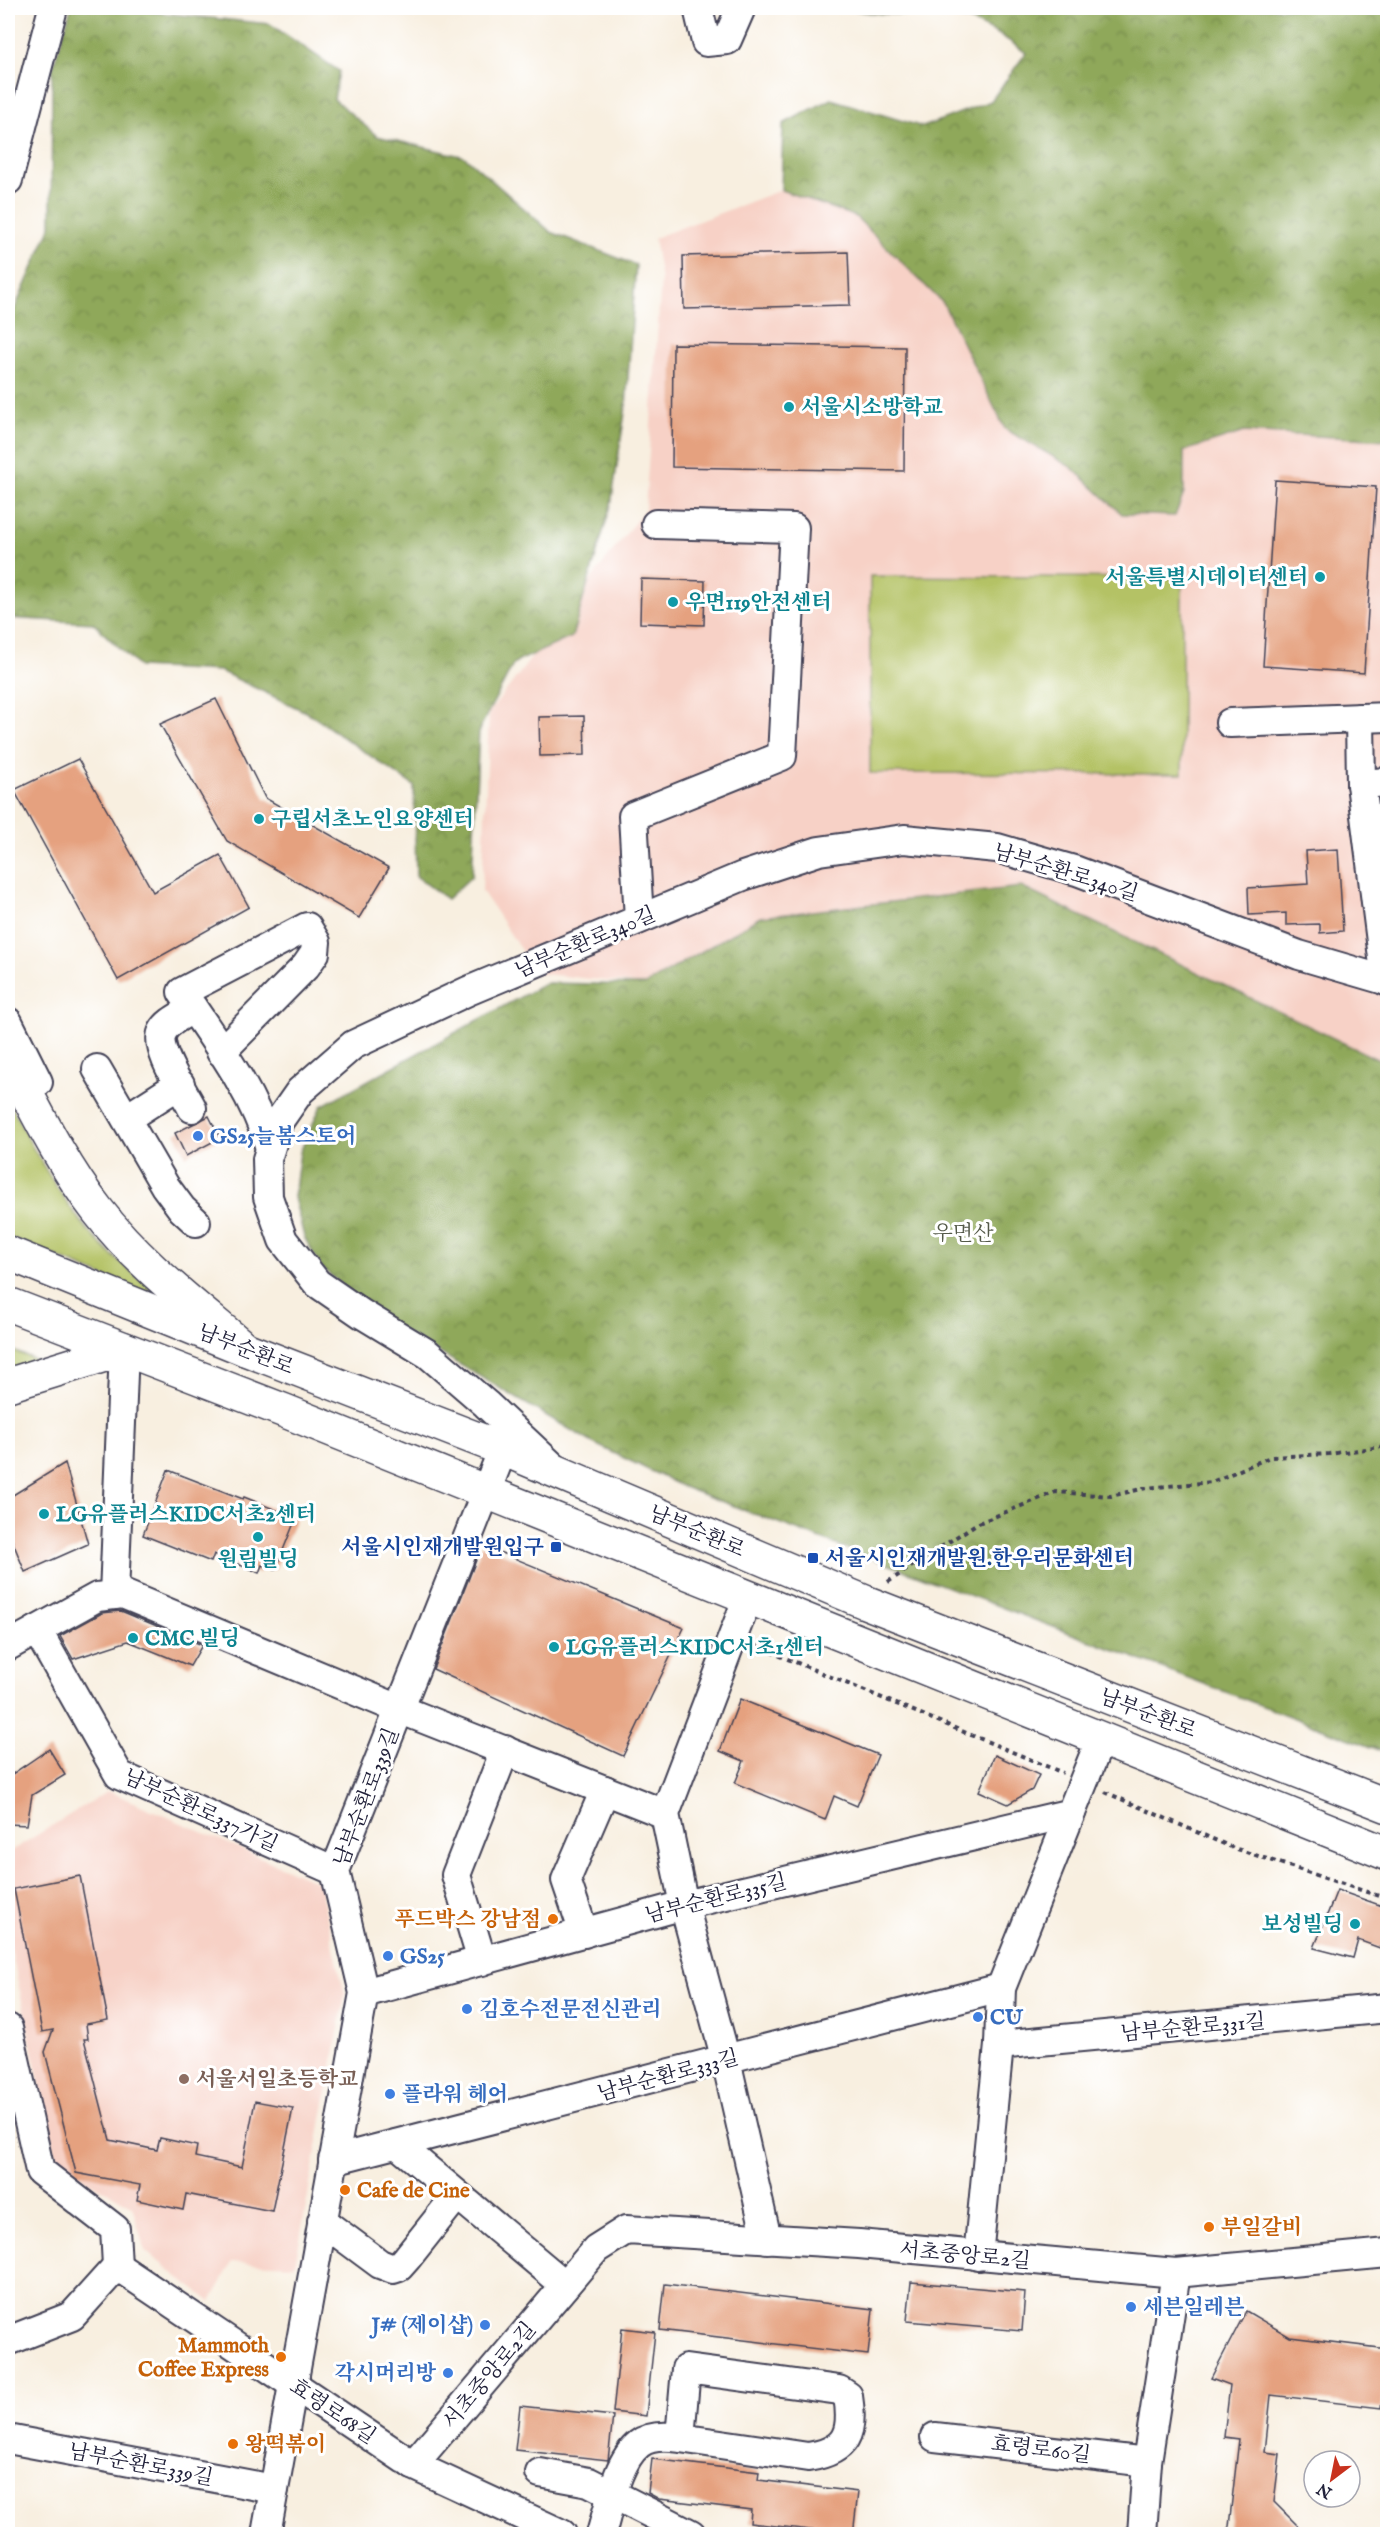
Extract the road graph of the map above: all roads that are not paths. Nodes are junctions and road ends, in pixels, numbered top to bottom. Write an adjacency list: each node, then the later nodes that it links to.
1 (53, 8): 4 (street)
2 (698, 8): 3 (street)
3 (741, 8)
4 (8, 180)
5 (656, 524): 11 (street)
6 (1374, 717): 7 (street); 8 (street)
7 (1230, 723)
8 (1374, 783): 9 (street)
9 (1377, 832): 10 (street)
10 (1380, 884): 12 (street)
11 (639, 919): 12 (street, 남부순환로340길); 19 (street, 남부순환로340길)
12 (1387, 981)
13 (193, 1008): 15 (street); 15 (street); 18 (street)
14 (8, 1022): 20 (street)
15 (222, 1052): 19 (street)
16 (8, 1058): 20 (main road)
17 (97, 1069): 18 (street)
18 (127, 1118): 21 (street)
19 (270, 1148): 28 (street, 남부순환로340길)
20 (98, 1212): 25 (main road)
21 (196, 1222)
22 (8, 1253): 25 (main road, 남부순환로)
23 (8, 1304): 24 (main road, 남부순환로)
24 (124, 1349): 26 (main road); 29 (main road, 남부순환로); 30 (street)
25 (245, 1349): 27 (main road, 남부순환로)
26 (8, 1385)
27 (503, 1449): 28 (main road, 남부순환로); 29 (street, 남부순환로339길)
28 (556, 1471): 38 (main road, 남부순환로)
29 (485, 1491): 31 (main road, 남부순환로); 34 (street, 남부순환로339길)
30 (114, 1595): 32 (street); 34 (street)
31 (748, 1597): 35 (main road, 남부순환로); 40 (street)
32 (37, 1630): 33 (street); 42 (street, 남부순환로337가길)
33 (8, 1646)
34 (399, 1708): 36 (street); 42 (street, 남부순환로339길)
35 (1101, 1738): 39 (street); 41 (main road, 남부순환로)
36 (505, 1750): 37 (street); 45 (street)
37 (605, 1790): 40 (street); 44 (street)
38 (1388, 1806)
39 (1071, 1813): 43 (street, 남부순환로335길); 46 (street)
40 (665, 1814): 43 (street)
41 (1388, 1854)
42 (335, 1871): 47 (street, 남부순환로339길)
43 (684, 1905): 44 (street, 남부순환로335길); 51 (street)
44 (584, 1933): 45 (street, 남부순환로335길)
45 (482, 1961): 47 (street, 남부순환로335길)
46 (1001, 1988): 50 (street); 51 (street, 남부순환로333길)
47 (364, 1993): 53 (street, 남부순환로339길)
48 (1388, 2008): 50 (street, 남부순환로331길)
49 (8, 2028): 59 (street)
50 (999, 2045): 58 (street)
51 (726, 2060): 52 (street, 남부순환로333길); 56 (street)
52 (397, 2144): 53 (street, 남부순환로333길); 54 (street)
53 (333, 2160): 55 (street, 남부순환로339길)
54 (457, 2195): 55 (street); 61 (street)
55 (322, 2221): 63 (street, 남부순환로339길)
56 (767, 2239): 58 (street, 서초중앙로2길); 61 (street, 서초중앙로2길)
57 (1388, 2253): 60 (street, 서초중앙로2길)
58 (978, 2256): 60 (street, 서초중앙로2길)
59 (117, 2266): 62 (street); 63 (street, 효령로68길)
60 (1176, 2273): 67 (street)
61 (565, 2286): 68 (street, 서초중앙로2길)
62 (8, 2341)
63 (292, 2383): 68 (street, 효령로68길); 70 (street, 남부순환로339길)
64 (935, 2437): 67 (street, 효령로60길)
65 (680, 2438): 65 (street); 71 (street)
66 (8, 2439): 70 (street, 남부순환로339길)
67 (1147, 2462): 76 (street)
68 (412, 2465): 73 (street, 효령로68길)
69 (540, 2473): 71 (street)
70 (274, 2489): 72 (street, 남부순환로339길)
71 (612, 2496): 74 (street); 75 (street)
72 (266, 2535)
73 (562, 2535)
74 (601, 2535)
75 (691, 2535)
76 (1142, 2535)

